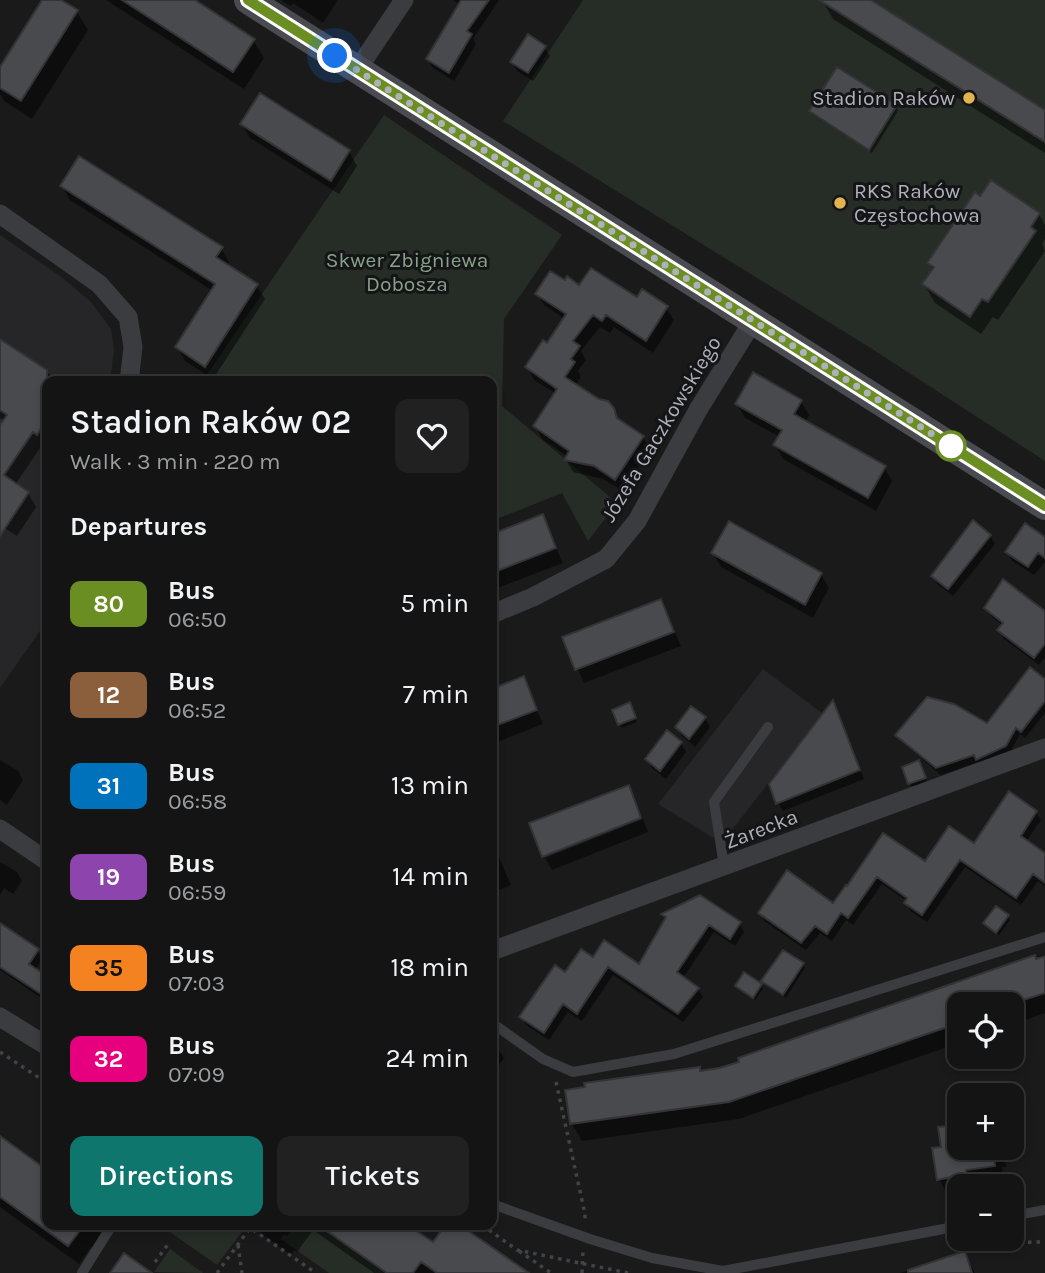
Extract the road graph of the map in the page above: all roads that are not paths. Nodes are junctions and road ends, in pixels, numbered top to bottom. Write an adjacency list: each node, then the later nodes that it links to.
1 (248, 0): 3 (street)
2 (404, 0): 3 (street)
3 (357, 70): 5 (street)
4 (0, 214): 6 (street)
5 (753, 321): 7 (street); 8 (street, Józefa Gaczkowskiego)
6 (131, 376)
7 (1045, 506)
8 (497, 612)
9 (768, 727): 13 (lane)
10 (1045, 748): 13 (street, Żarecka)
11 (0, 829): 12 (street)
12 (42, 858)
13 (724, 867): 15 (street, Żarecka)
14 (1045, 937): 17 (lane)
15 (497, 949)
16 (0, 1017): 18 (street)
17 (497, 1027)
18 (42, 1043)
19 (497, 1206): 22 (lane)
20 (1045, 1210): 21 (lane)
21 (1024, 1214)
22 (947, 1228)
23 (110, 1230): 24 (lane)
24 (82, 1273)

